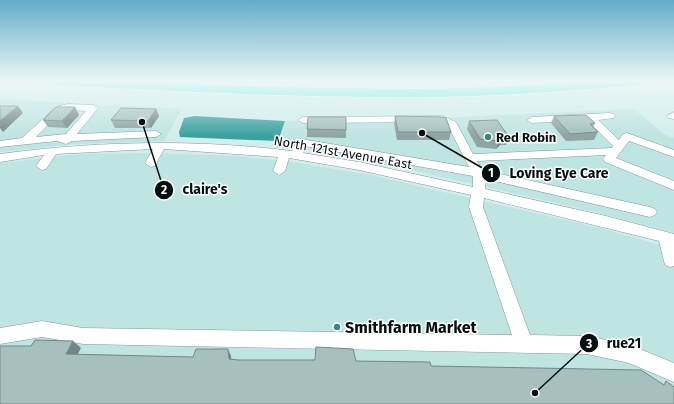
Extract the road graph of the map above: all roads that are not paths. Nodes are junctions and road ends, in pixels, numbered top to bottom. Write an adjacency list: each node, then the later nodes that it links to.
1 (610, 116): 2 (street)
2 (589, 117): 4 (street); 10 (street)
3 (304, 120): 16 (street)
4 (532, 120)
5 (69, 137): 6 (street); 6 (street); 8 (street); 12 (street)
6 (26, 142): 7 (street)
7 (0, 144)
8 (147, 147): 9 (street, North 121st Avenue East); 12 (street, North 121st Avenue East)
9 (160, 147): 14 (street, North 121st Avenue East); 17 (street)
10 (618, 149): 13 (street); 16 (street); 22 (street)
11 (360, 150): 14 (street); 18 (street); 21 (street)
12 (56, 151): 15 (street, North 121st Avenue East); 19 (street)
13 (674, 154)
14 (290, 155): 18 (street, North 121st Avenue East); 20 (street)
15 (0, 158)
16 (470, 158): 21 (street)
17 (151, 163)
18 (355, 165): 23 (street, North 121st Avenue East)
19 (42, 166)
20 (279, 171)
21 (477, 174): 23 (street); 24 (street)
22 (674, 186)
23 (477, 192): 25 (street, North 121st Avenue East); 28 (street)
24 (650, 212)
25 (670, 239): 26 (street)
26 (670, 261)
27 (0, 336): 28 (street)
28 (524, 344): 29 (street)
29 (674, 373)

